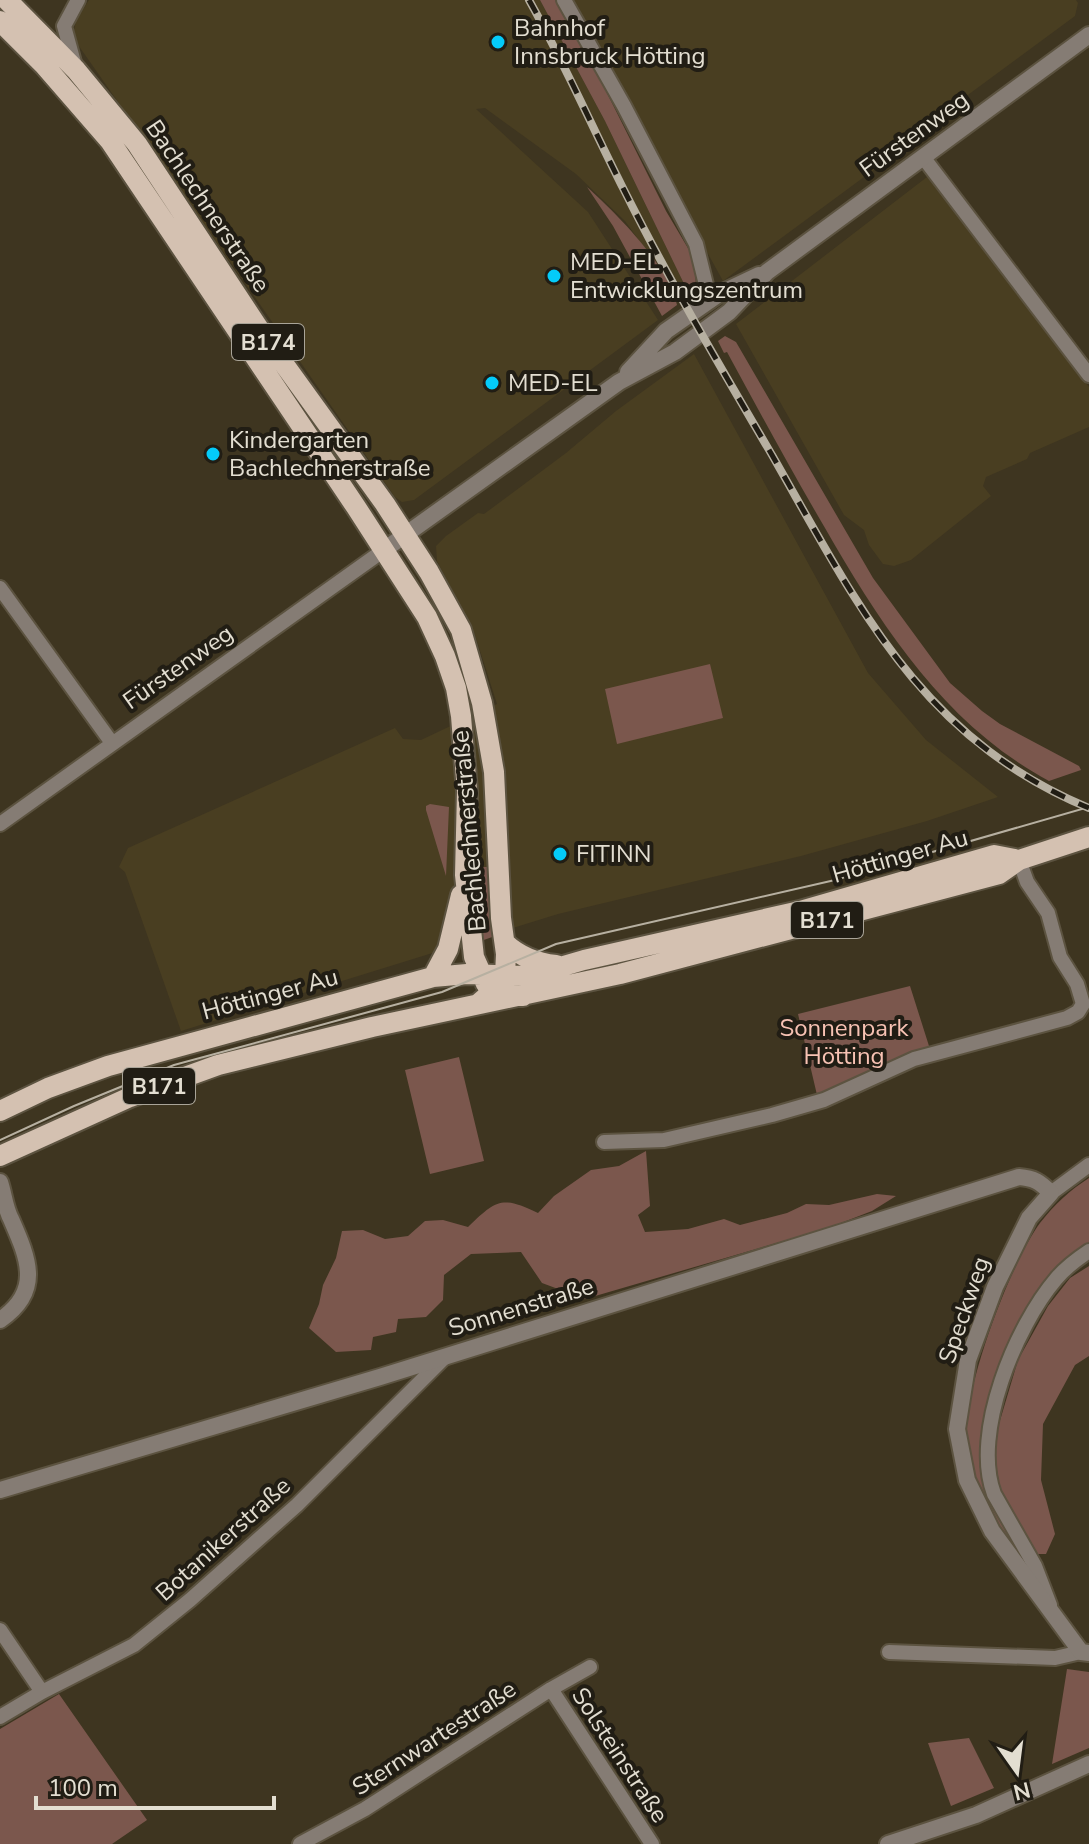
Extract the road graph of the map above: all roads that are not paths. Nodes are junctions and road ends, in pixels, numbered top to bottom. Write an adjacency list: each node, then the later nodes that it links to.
1 (7, 0): 6 (main road, Bachlechnerstraße / B174)
2 (78, 0): 6 (street)
3 (564, 0): 9 (street)
4 (0, 21): 13 (main road, Bachlechnerstraße / B174)
5 (1089, 35): 7 (street, Fürstenweg)
6 (76, 70): 12 (main road, Bachlechnerstraße / B174)
7 (923, 157): 8 (street, Fürstenweg); 10 (street)
8 (767, 272): 9 (street, Fürstenweg); 11 (street, Fürstenweg)
9 (710, 301): 11 (street, Fürstenweg)
10 (1089, 375)
11 (619, 382): 12 (street, Fürstenweg)
12 (406, 535): 13 (street, Fürstenweg); 20 (main road, Bachlechnerstraße / B174)
13 (384, 550): 15 (street, Fürstenweg); 19 (main road, Bachlechnerstraße / B174)
14 (0, 588): 15 (street)
15 (112, 743): 16 (street, Fürstenweg)
16 (0, 824)
17 (1089, 837): 18 (main road, B171)
18 (1019, 860): 21 (main road, Höttinger Au / B171); 25 (main road, Höttinger Au / B171); 28 (street)
19 (465, 875): 22 (main road, Bachlechnerstraße / B174); 23 (main road)
20 (505, 943): 21 (main road); 24 (main road, Bachlechnerstraße / B174)
21 (564, 966): 24 (main road, Höttinger Au / B171)
22 (479, 974): 23 (main road, Höttinger Au / B171); 24 (main road)
23 (433, 977): 27 (main road, Höttinger Au / B171)
24 (500, 983): 25 (main road); 26 (main road)
25 (523, 996): 26 (main road, Höttinger Au / B171)
26 (478, 1004): 29 (main road, Höttinger Au / B171)
27 (0, 1111)
28 (604, 1142)
29 (0, 1156)
30 (1089, 1165): 32 (street, Speckweg)
31 (0, 1182): 33 (street)
32 (1051, 1193): 36 (street, Sonnenstraße); 38 (street, Speckweg)
33 (4, 1213): 35 (street)
34 (1089, 1251): 38 (street)
35 (0, 1320)
36 (446, 1356): 37 (street, Sonnenstraße); 44 (street, Botanikerstraße)
37 (0, 1490)
38 (1054, 1615): 41 (street, Speckweg)
39 (0, 1630): 44 (street)
40 (889, 1652): 41 (street)
41 (1085, 1653)
42 (590, 1667): 43 (street, Sternwartestraße)
43 (551, 1689): 47 (street, Sternwartestraße); 48 (street, Solsteinstraße)
44 (42, 1692): 45 (street, Botanikerstraße)
45 (0, 1717)
46 (1089, 1765): 49 (street)
47 (300, 1844)
48 (652, 1844)
49 (888, 1844)

